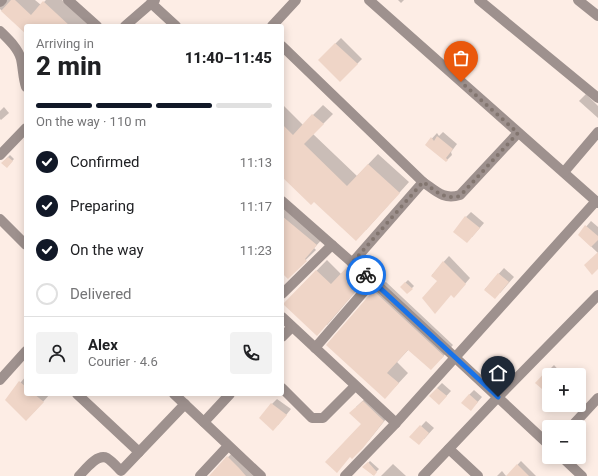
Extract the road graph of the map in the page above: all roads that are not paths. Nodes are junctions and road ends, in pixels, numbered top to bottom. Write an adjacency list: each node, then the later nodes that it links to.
1 (68, 0): 8 (street)
2 (296, 0): 11 (street)
3 (369, 0): 18 (street)
4 (479, 0): 15 (street)
5 (578, 0): 7 (street)
6 (153, 1): 9 (street); 10 (street)
7 (598, 16)
8 (95, 24)
9 (127, 24)
10 (174, 24)
11 (274, 24)
12 (0, 31): 14 (street)
13 (284, 48): 21 (street)
14 (24, 79)
15 (598, 98)
16 (24, 130): 19 (street)
17 (598, 132): 20 (street)
18 (518, 133): 20 (street); 21 (street)
19 (0, 155)
20 (564, 172): 22 (street)
21 (423, 182): 27 (street)
22 (597, 202): 36 (street)
23 (284, 203): 26 (street)
24 (0, 219): 25 (street)
25 (24, 243)
26 (332, 245): 27 (street); 29 (street)
27 (352, 263): 28 (street)
28 (373, 281): 34 (street); 36 (street)
29 (284, 289)
30 (598, 295): 43 (street)
31 (284, 320): 32 (street)
32 (292, 327): 33 (street); 34 (street)
33 (284, 335)
34 (315, 348): 38 (street)
35 (24, 353): 37 (street)
36 (455, 357): 43 (street); 48 (street)
37 (0, 380)
38 (356, 386): 39 (street); 48 (street)
39 (284, 390)
40 (79, 396): 52 (street)
41 (176, 396): 45 (street)
42 (228, 396): 47 (street)
43 (498, 397): 49 (street); 51 (street)
44 (598, 398): 46 (street)
45 (185, 404): 47 (street); 52 (street)
46 (578, 420)
47 (204, 422): 50 (street)
48 (396, 423): 58 (street)
49 (542, 438)
50 (228, 446): 56 (street); 57 (street)
51 (449, 449): 59 (street); 60 (street)
52 (139, 452): 54 (street)
53 (569, 464): 61 (street)
54 (124, 474): 55 (street)
55 (79, 476)
56 (200, 476)
57 (260, 476)
58 (345, 476)
59 (424, 476)
60 (478, 476)
61 (582, 476)

